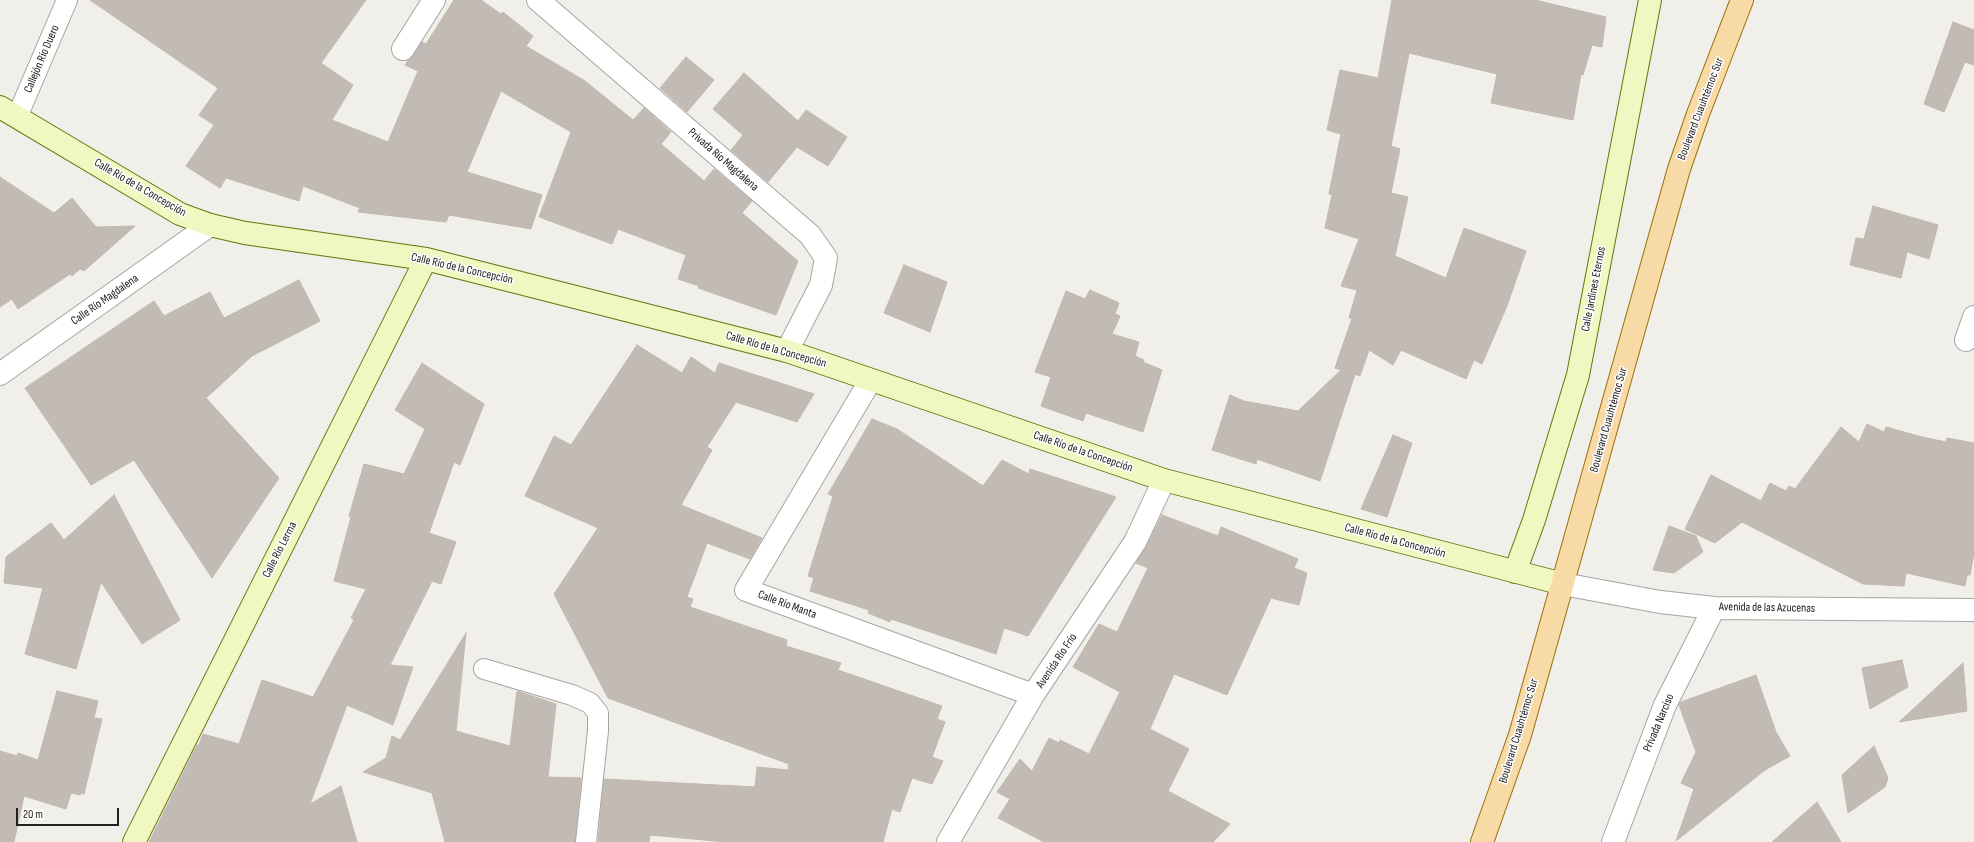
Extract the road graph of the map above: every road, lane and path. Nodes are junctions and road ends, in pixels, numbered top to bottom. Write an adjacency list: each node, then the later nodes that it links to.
1 (67, 0): 7 (lane, Callejón Río Duero)
2 (434, 0): 6 (street)
3 (538, 0): 12 (street, Privada Río Magdalena)
4 (1650, 0): 16 (street, Calle Jardines Eternos)
5 (1742, 0): 17 (main road, Boulevard Cuauhtémoc Sur)
6 (403, 49)
7 (8, 112): 8 (street, Calle Río de la Concepción)
8 (210, 225): 9 (street, Calle Río de la Concepción); 13 (street, Calle Río Magdalena)
9 (426, 259): 12 (street, Calle Río de la Concepción); 22 (street, Calle Río Lerma)
10 (1974, 317): 11 (street)
11 (1966, 340)
12 (787, 351): 14 (street, Calle Río de la Concepción)
13 (0, 374)
14 (870, 381): 15 (street, Calle Río de la Concepción); 21 (street, Calle Río Manta)
15 (1164, 480): 16 (street, Calle Río de la Concepción); 21 (street, Avenida Río Frío)
16 (1515, 572): 17 (street, Calle Río de la Concepción)
17 (1563, 584): 18 (street, Avenida de las Azucenas); 25 (main road, Boulevard Cuauhtémoc Sur)
18 (1714, 608): 19 (street, Avenida de las Azucenas); 26 (street, Privada Narcíso)
19 (1974, 610)
20 (484, 669): 23 (lane)
21 (1034, 695): 24 (street, Avenida Río Frío)
22 (134, 842)
23 (586, 842)
24 (948, 842)
25 (1482, 842)
26 (1613, 842)

